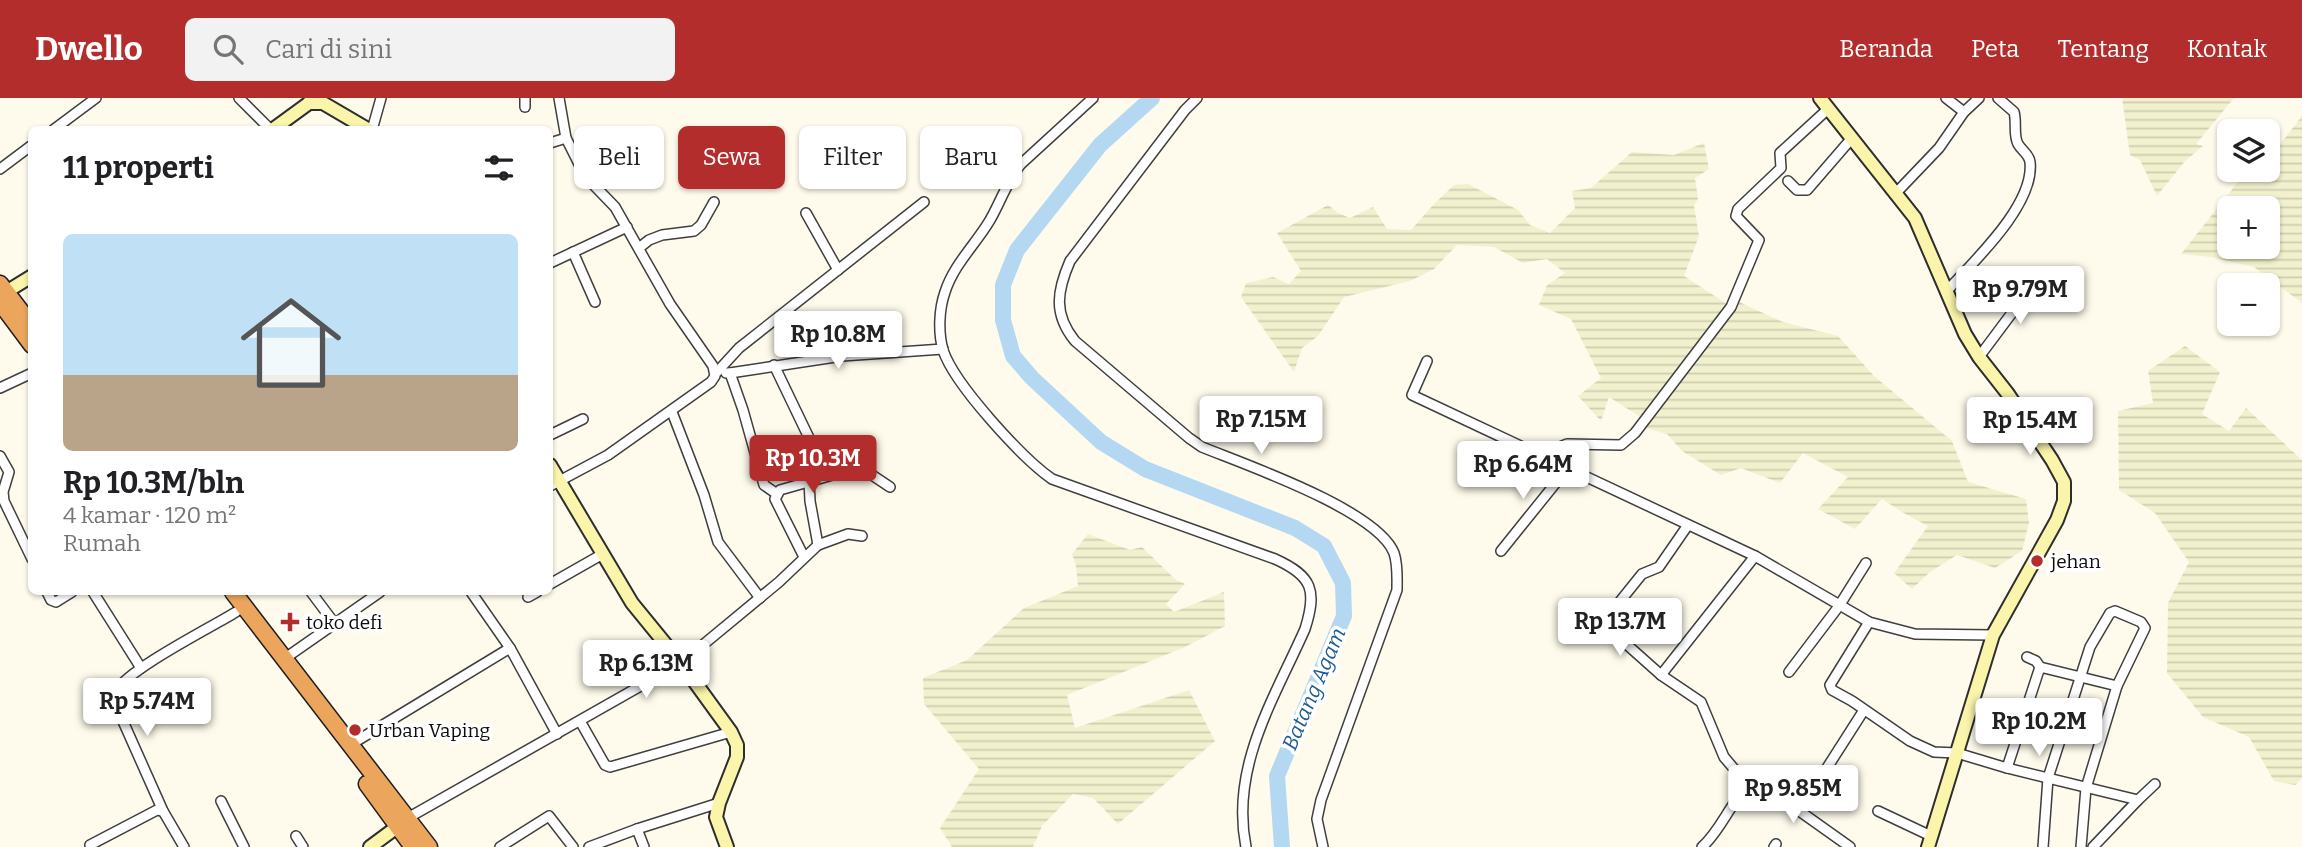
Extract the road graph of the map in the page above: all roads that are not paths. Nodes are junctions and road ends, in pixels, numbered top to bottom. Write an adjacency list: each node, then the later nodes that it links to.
1 (96, 98): 14 (street)
2 (239, 98): 15 (street)
3 (381, 98): 18 (street)
4 (559, 98): 19 (street)
5 (1093, 98): 41 (street)
6 (1197, 98): 127 (street)
7 (1819, 98): 12 (street)
8 (1946, 98): 13 (street)
9 (1979, 98): 13 (street)
10 (1998, 98): 36 (street)
11 (317, 100): 16 (street); 17 (street)
12 (1828, 109): 20 (street); 53 (street)
13 (1964, 112): 25 (street)
14 (58, 126)
15 (267, 126)
16 (277, 126)
17 (364, 126)
18 (372, 126)
19 (566, 138): 21 (street); 29 (street)
20 (1852, 138): 24 (street); 25 (street)
21 (553, 142)
22 (28, 148): 23 (street)
23 (0, 169)
24 (1788, 181)
25 (1896, 193): 36 (street)
26 (714, 202): 30 (street)
27 (924, 202): 33 (street)
28 (806, 213): 33 (street)
29 (627, 227): 30 (street); 31 (street)
30 (639, 248): 45 (street)
31 (573, 252): 32 (street); 38 (street)
32 (553, 262)
33 (838, 270): 45 (street)
34 (28, 278): 37 (street)
35 (2038, 278): 42 (street)
36 (1946, 292): 42 (street)
37 (2, 293): 39 (highway); 40 (highway)
38 (595, 302)
39 (28, 322)
40 (28, 338)
41 (943, 349): 44 (street); 126 (street)
42 (1979, 357): 82 (street)
43 (1427, 360): 53 (street)
44 (774, 365): 46 (street); 55 (street)
45 (715, 369): 46 (street); 49 (street)
46 (730, 373): 58 (street)
47 (28, 375): 48 (street)
48 (0, 388)
49 (672, 412): 56 (street); 77 (street)
50 (583, 419): 51 (street)
51 (553, 434)
52 (0, 456): 62 (street)
53 (1551, 462): 54 (street)
54 (1567, 469): 59 (street); 63 (street)
55 (809, 480): 57 (street); 58 (street); 61 (street)
56 (554, 483): 64 (street)
57 (890, 487)
58 (777, 494): 66 (street)
59 (1689, 525): 65 (street); 90 (street)
60 (862, 536): 61 (street)
61 (818, 545): 66 (street)
62 (28, 551)
63 (1501, 551)
64 (601, 555): 68 (street); 86 (street)
65 (1755, 556): 78 (street); 90 (street)
66 (804, 557): 77 (street)
67 (1866, 563): 78 (street)
68 (553, 582)
69 (48, 595): 70 (street)
70 (67, 595)
71 (95, 595): 88 (street)
72 (222, 595): 79 (highway)
73 (235, 595): 85 (highway)
74 (313, 595): 81 (street)
75 (376, 595): 81 (street)
76 (473, 595): 83 (street)
77 (760, 598): 86 (street)
78 (1839, 606): 80 (street); 89 (street)
79 (236, 612): 88 (street); 110 (highway)
80 (1869, 622): 82 (street); 93 (street)
81 (335, 624): 85 (street)
82 (1993, 635): 98 (street)
83 (510, 648): 96 (street); 97 (street)
84 (2027, 657): 87 (street)
85 (284, 659): 97 (highway)
86 (681, 663): 94 (street); 95 (street)
87 (2040, 667): 91 (street); 99 (street)
88 (141, 668): 108 (street)
89 (1789, 672)
90 (1661, 675): 103 (street)
91 (2080, 677): 92 (street); 92 (street); 101 (street)
92 (2118, 685): 104 (street)
93 (1864, 710): 98 (street); 100 (street)
94 (580, 721): 95 (street); 96 (street)
95 (731, 732): 107 (street)
96 (556, 734): 110 (street)
97 (350, 745): 110 (highway)
98 (1956, 753): 99 (street); 113 (street)
99 (2007, 768): 101 (street)
100 (1825, 771)
101 (2048, 778): 104 (street); 130 (street)
102 (2155, 783): 105 (street)
103 (1751, 784): 128 (street); 129 (street)
104 (2086, 788): 105 (street); 131 (street)
105 (2138, 800): 132 (street)
106 (221, 801): 116 (street)
107 (719, 803): 111 (street); 125 (street)
108 (163, 811): 114 (street); 115 (street)
109 (1878, 811): 113 (street)
110 (402, 823): 118 (street); 119 (highway); 120 (highway)
111 (637, 829): 123 (street); 124 (street)
112 (296, 836): 117 (street)
113 (1930, 841)
114 (90, 845)
115 (184, 847)
116 (244, 847)
117 (303, 847)
118 (370, 847)
119 (413, 847)
120 (429, 847)
121 (500, 847): 122 (street)
122 (573, 847)
123 (589, 847)
124 (644, 847)
125 (727, 847)
126 (1245, 847)
127 (1322, 847)
128 (1702, 847)
129 (1850, 847)
130 (2043, 847)
131 (2081, 847)
132 (2092, 847)

